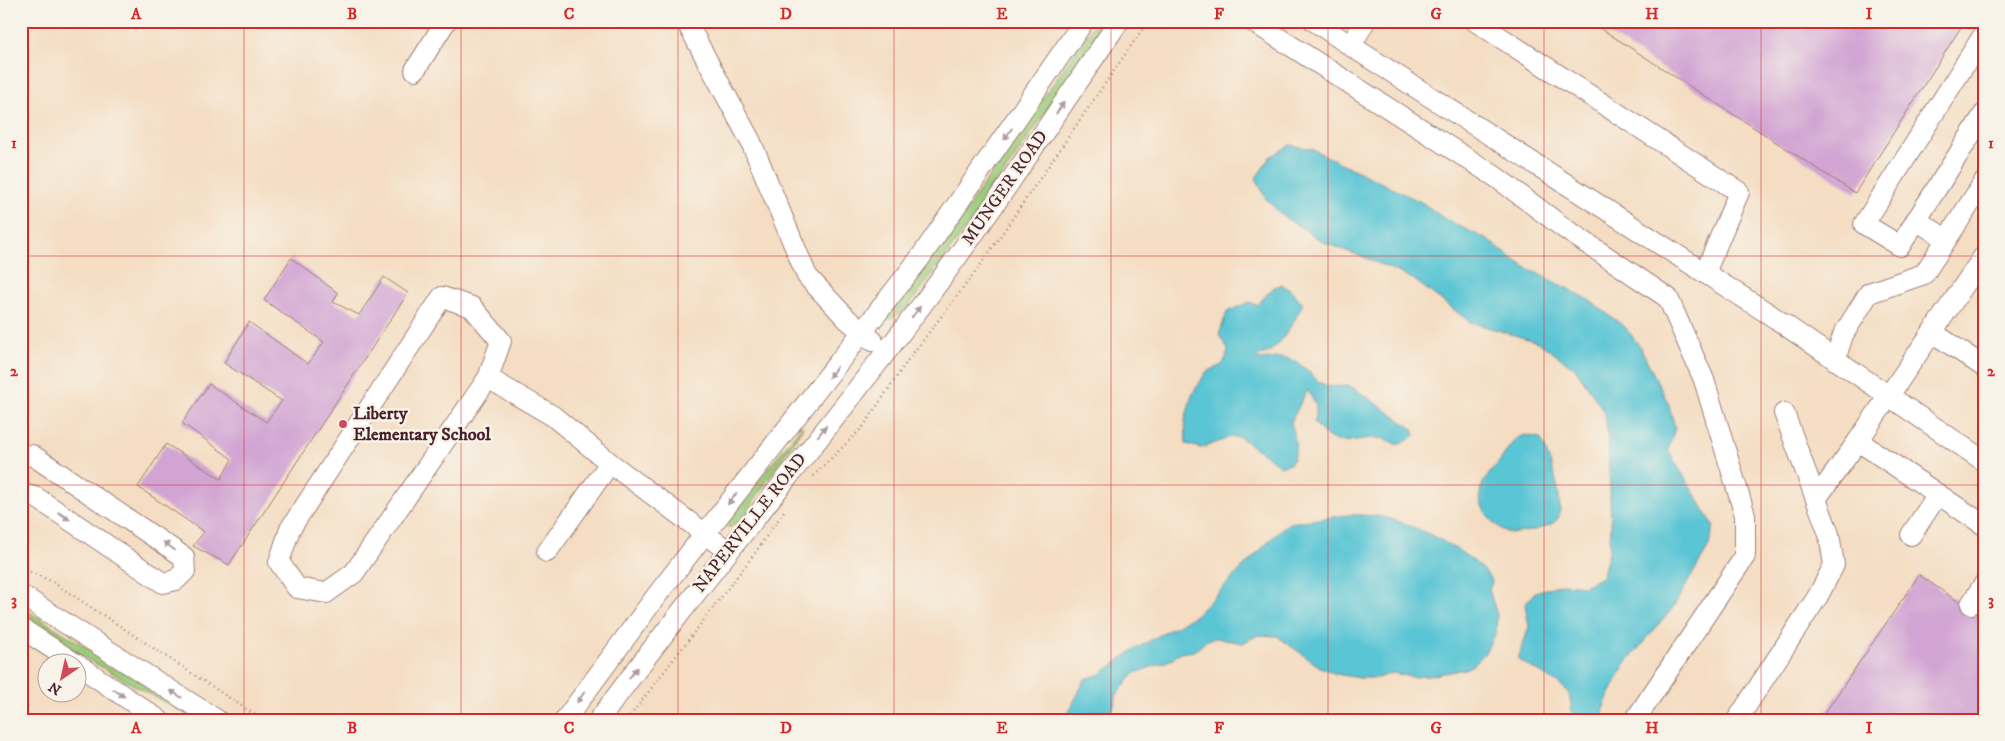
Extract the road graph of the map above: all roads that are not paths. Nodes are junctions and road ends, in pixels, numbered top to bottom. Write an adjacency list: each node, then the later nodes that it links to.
1 (446, 21): 11 (street)
2 (686, 21): 19 (street)
3 (1084, 21): 19 (street, MUNGER ROAD, one-way to 19)
4 (1119, 21): 20 (street, MUNGER ROAD, one-way to 4)
5 (1252, 21): 48 (street)
6 (1314, 21): 10 (street)
7 (1365, 21): 10 (street)
8 (1475, 21): 17 (street)
9 (1984, 34): 14 (street)
10 (1351, 46): 17 (street)
11 (415, 70)
12 (1984, 114): 14 (street)
13 (1984, 182): 15 (street)
14 (1916, 220): 15 (street)
15 (1946, 239): 21 (street)
16 (1984, 256): 18 (street)
17 (1705, 273): 21 (street)
18 (1932, 332): 22 (street); 24 (street)
19 (863, 333): 20 (street); 34 (street, NAPERVILLE ROAD, one-way to 34)
20 (886, 351): 36 (street, NAPERVILLE ROAD, one-way to 20)
21 (1835, 360): 24 (street)
22 (1984, 367)
23 (488, 378): 23 (street); 29 (street)
24 (1888, 396): 26 (street); 28 (street)
25 (1784, 412): 32 (street)
26 (1858, 441): 31 (street); 32 (street)
27 (21, 456): 30 (street, one-way to 27)
28 (1984, 461)
29 (610, 463): 34 (street); 37 (street)
30 (21, 493)
31 (1938, 494): 33 (street); 35 (street)
32 (1816, 499): 49 (street)
33 (1984, 525)
34 (705, 533): 36 (street); 46 (street, NAPERVILLE ROAD, one-way to 46)
35 (1911, 535)
36 (728, 551): 47 (street, NAPERVILLE ROAD, one-way to 36)
37 (546, 552)
38 (1984, 584): 40 (street)
39 (21, 595): 45 (street, one-way to 39)
40 (1970, 604)
41 (21, 628): 42 (street)
42 (61, 654)
43 (88, 672): 44 (street, one-way to 44)
44 (159, 720)
45 (217, 720)
46 (564, 720)
47 (599, 720)
48 (1635, 720)
49 (1736, 720)

